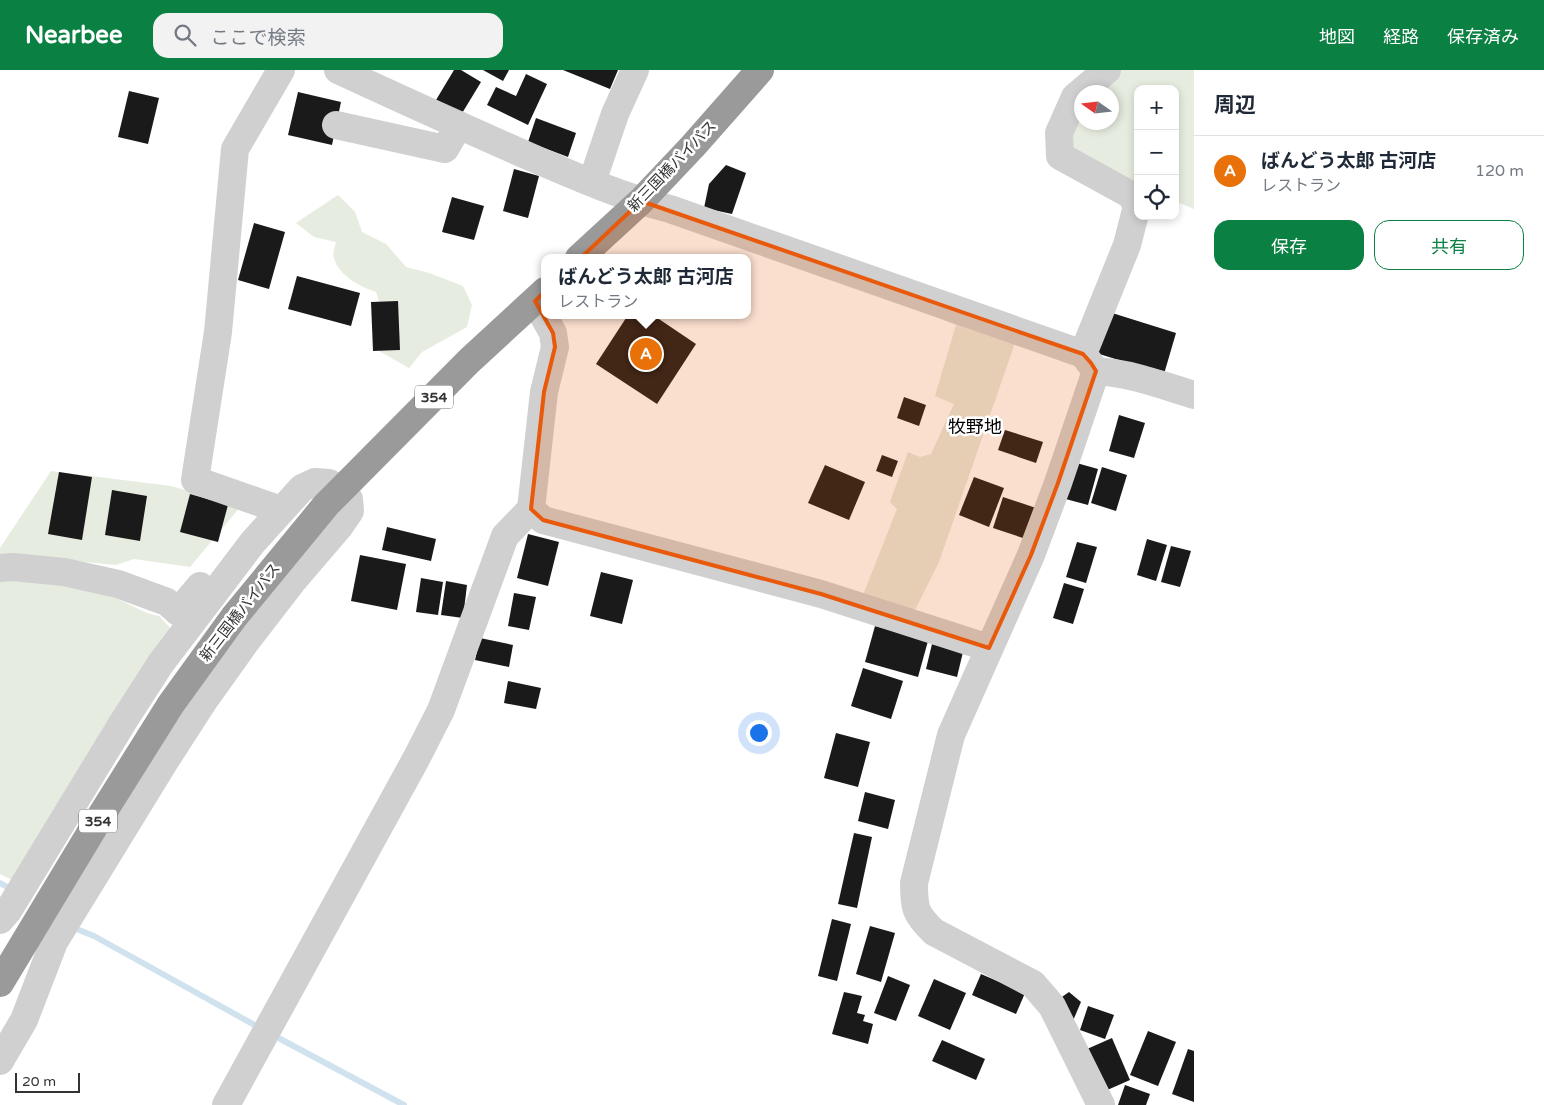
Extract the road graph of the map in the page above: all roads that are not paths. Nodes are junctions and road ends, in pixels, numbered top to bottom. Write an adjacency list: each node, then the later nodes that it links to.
1 (281, 70): 16 (street)
2 (338, 70): 7 (street)
3 (635, 70): 8 (street)
4 (760, 70): 9 (highway, 新三国橋バイパス)
5 (1107, 70): 13 (street)
6 (336, 125): 7 (street)
7 (459, 125): 8 (street)
8 (592, 182): 9 (street)
9 (641, 201): 10 (highway, 新三国橋バイパス); 13 (street)
10 (583, 254)
11 (540, 296): 15 (highway, 新三国橋バイパス / 354)
12 (548, 319): 17 (street)
13 (1089, 362): 14 (street); 19 (street)
14 (1194, 395)
15 (341, 489): 16 (street); 21 (highway, 新三国橋バイパス / 354); 22 (street)
16 (275, 508): 18 (street); 20 (street)
17 (531, 509): 19 (street); 23 (street)
18 (0, 568)
19 (989, 648): 24 (street)
20 (0, 920)
21 (0, 983)
22 (0, 1061)
23 (226, 1105)
24 (1101, 1105)

